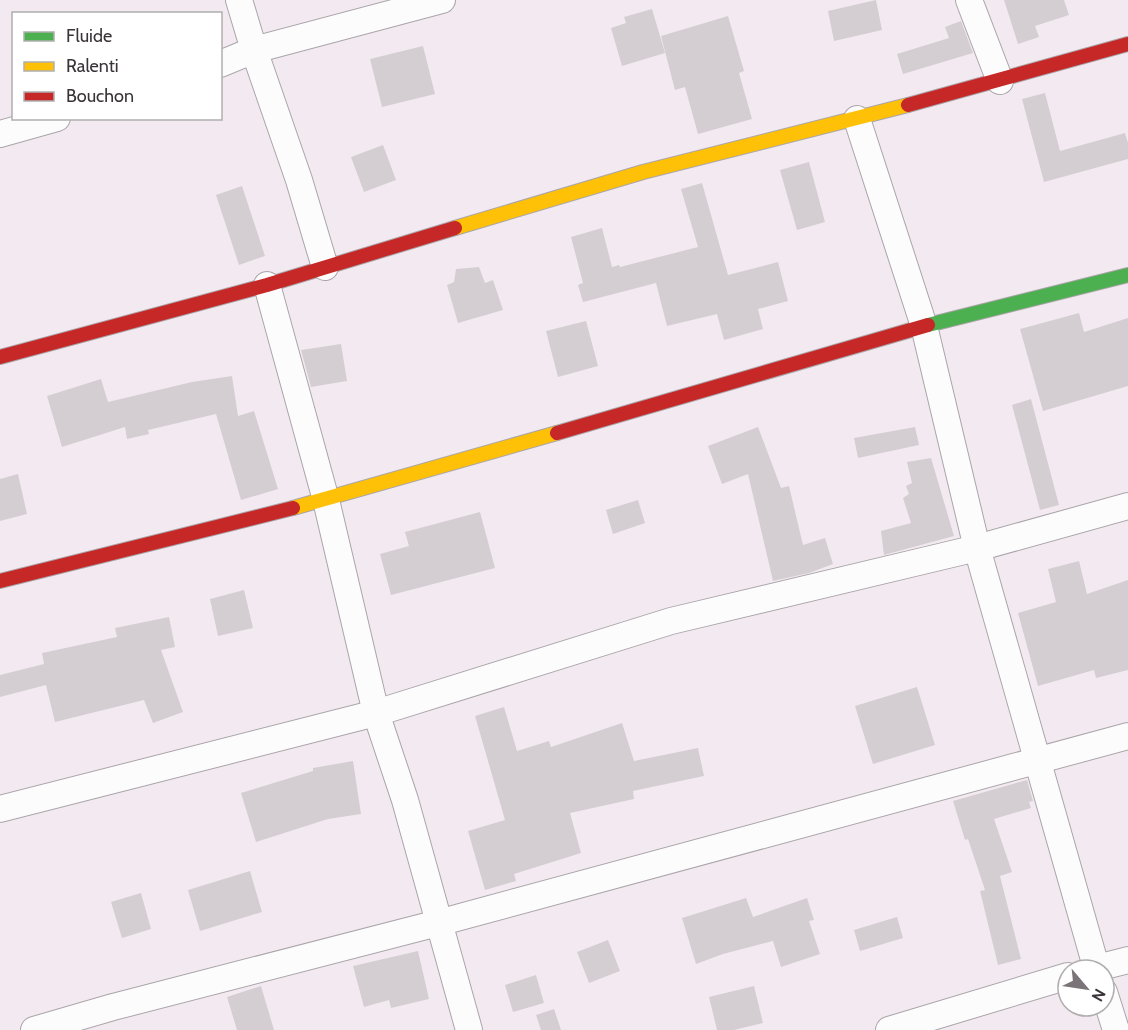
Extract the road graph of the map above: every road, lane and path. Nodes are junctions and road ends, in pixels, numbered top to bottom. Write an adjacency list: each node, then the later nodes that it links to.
1 (239, 0): 5 (street)
2 (442, 0): 5 (street)
3 (969, 0): 7 (street)
4 (1128, 44): 7 (street)
5 (254, 50): 6 (street); 11 (street)
6 (222, 63)
7 (1000, 81): 8 (street)
8 (857, 118): 11 (street); 14 (street)
9 (50, 120): 10 (street)
10 (0, 134)
11 (325, 267): 13 (street)
12 (1128, 275): 14 (street)
13 (267, 285): 15 (street); 16 (street)
14 (924, 326): 16 (street); 18 (street)
15 (0, 357)
16 (326, 500): 19 (street); 20 (street)
17 (1128, 506): 18 (street)
18 (977, 548): 20 (street); 22 (street)
19 (0, 581)
20 (376, 713): 23 (street); 24 (street)
21 (1128, 736): 22 (street)
22 (1038, 761): 24 (street); 25 (street)
23 (0, 809)
24 (438, 923): 27 (street); 28 (street)
25 (1092, 958)
26 (1056, 980): 29 (street)
27 (34, 1030)
28 (469, 1030)
29 (889, 1030)

